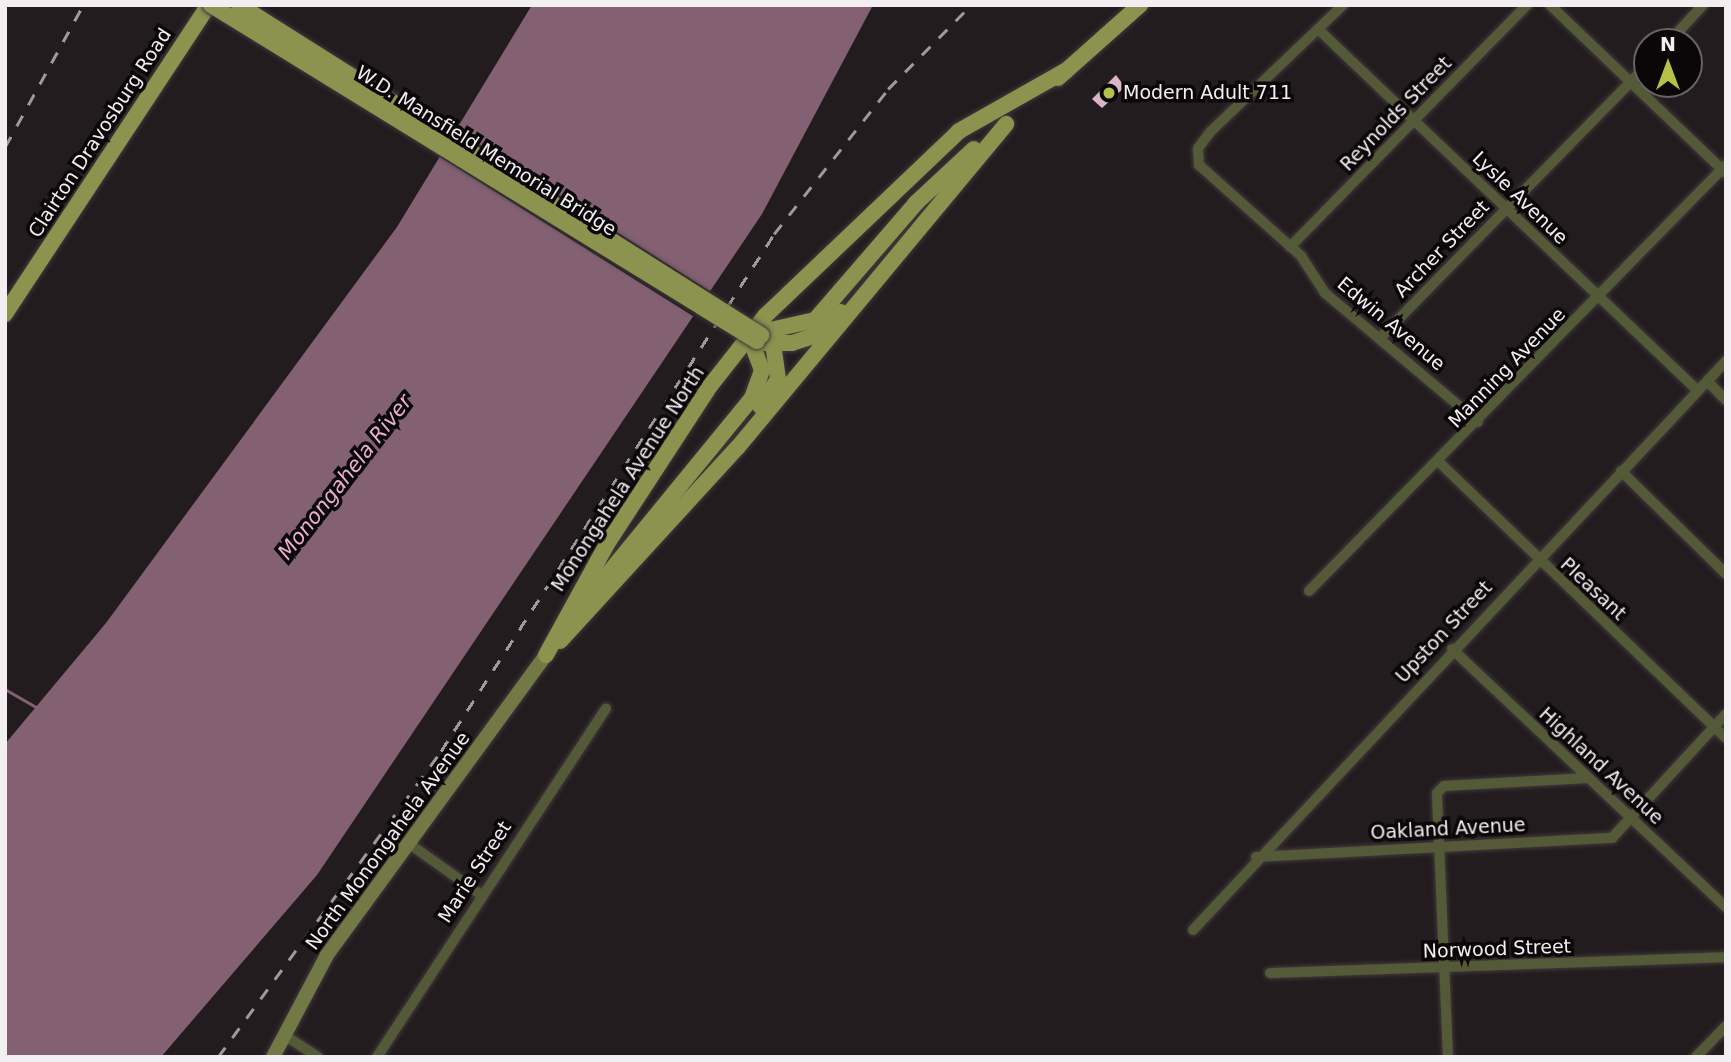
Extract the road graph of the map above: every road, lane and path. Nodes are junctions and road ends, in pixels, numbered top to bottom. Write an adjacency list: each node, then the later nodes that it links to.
1 (239, 5): 21 (main road, W.D. Mansfield Memorial Bridge, bridge)
2 (1140, 5): 10 (main road)
3 (1343, 5): 9 (street)
4 (1527, 5): 13 (street, Reynolds Street)
5 (1550, 5): 12 (street)
6 (1703, 5): 8 (street)
7 (211, 7): 20 (main road, Clairton Dravosburg Road); 21 (main road, W.D. Mansfield Memorial Bridge, bridge)
8 (1682, 28)
9 (1319, 30): 13 (street, Lysle Avenue); 18 (street, Edwin Avenue)
10 (1065, 71): 14 (main road); 36 (main road, Monongahela Avenue North)
11 (1633, 80): 12 (street, Archer Street)
12 (1630, 83): 15 (street); 17 (street, Archer Street)
13 (1414, 122): 17 (street, Lysle Avenue); 18 (street, Reynolds Street)
14 (1006, 124): 16 (main road, Monongahela Avenue North); 23 (main road)
15 (1724, 169): 19 (street, Manning Avenue)
16 (956, 182): 23 (main road); 33 (main road, Monongahela Avenue North)
17 (1506, 207): 19 (street, Lysle Avenue); 22 (street, Archer Street)
18 (1290, 247): 22 (street, Edwin Avenue)
19 (1598, 299): 26 (street, Lysle Avenue); 28 (street, Manning Avenue)
20 (5, 314)
21 (740, 327): 23 (main road, bridge)
22 (1380, 338): 28 (street, Edwin Avenue)
23 (762, 340): 33 (main road); 36 (main road)
24 (1726, 362): 25 (street, Upston Street)
25 (1707, 381): 26 (street, Upston Street); 27 (street)
26 (1697, 390): 30 (street, Upston Street)
27 (1726, 400)
28 (1478, 422): 29 (street, Manning Avenue)
29 (1439, 462): 31 (street, Pleasant); 34 (street, Manning Avenue)
30 (1621, 471): 31 (street, Upston Street); 32 (street)
31 (1535, 558): 35 (street, Upston Street); 39 (street, Pleasant)
32 (1726, 574)
33 (621, 576): 36 (main road, Monongahela Avenue North)
34 (1309, 591)
35 (1452, 649): 41 (street, Highland Avenue); 45 (street, Upston Street)
36 (546, 655): 43 (main road, North Monongahela Avenue)
37 (606, 708): 46 (street, Marie Street)
38 (1726, 714): 39 (street, Oakland Avenue)
39 (1714, 727): 40 (street, Pleasant); 42 (street, Oakland Avenue)
40 (1726, 738)
41 (1588, 778): 42 (street, Highland Avenue); 44 (street)
42 (1627, 815): 44 (street, Oakland Avenue); 47 (street, Highland Avenue)
43 (411, 845): 46 (street); 53 (main road, North Monongahela Avenue)
44 (1438, 848): 45 (street, Oakland Avenue); 50 (street)
45 (1256, 857): 48 (street, Upston Street)
46 (480, 894): 56 (street, Marie Street)
47 (1726, 907)
48 (1192, 930)
49 (1726, 957): 50 (street, Norwood Street)
50 (1445, 969): 51 (street, Norwood Street); 57 (street)
51 (1270, 973)
52 (1726, 1026): 58 (street)
53 (284, 1035): 54 (main road, North Monongahela Avenue); 55 (street)
54 (273, 1057)
55 (318, 1057)
56 (377, 1057)
57 (1448, 1057)
58 (1696, 1057)

